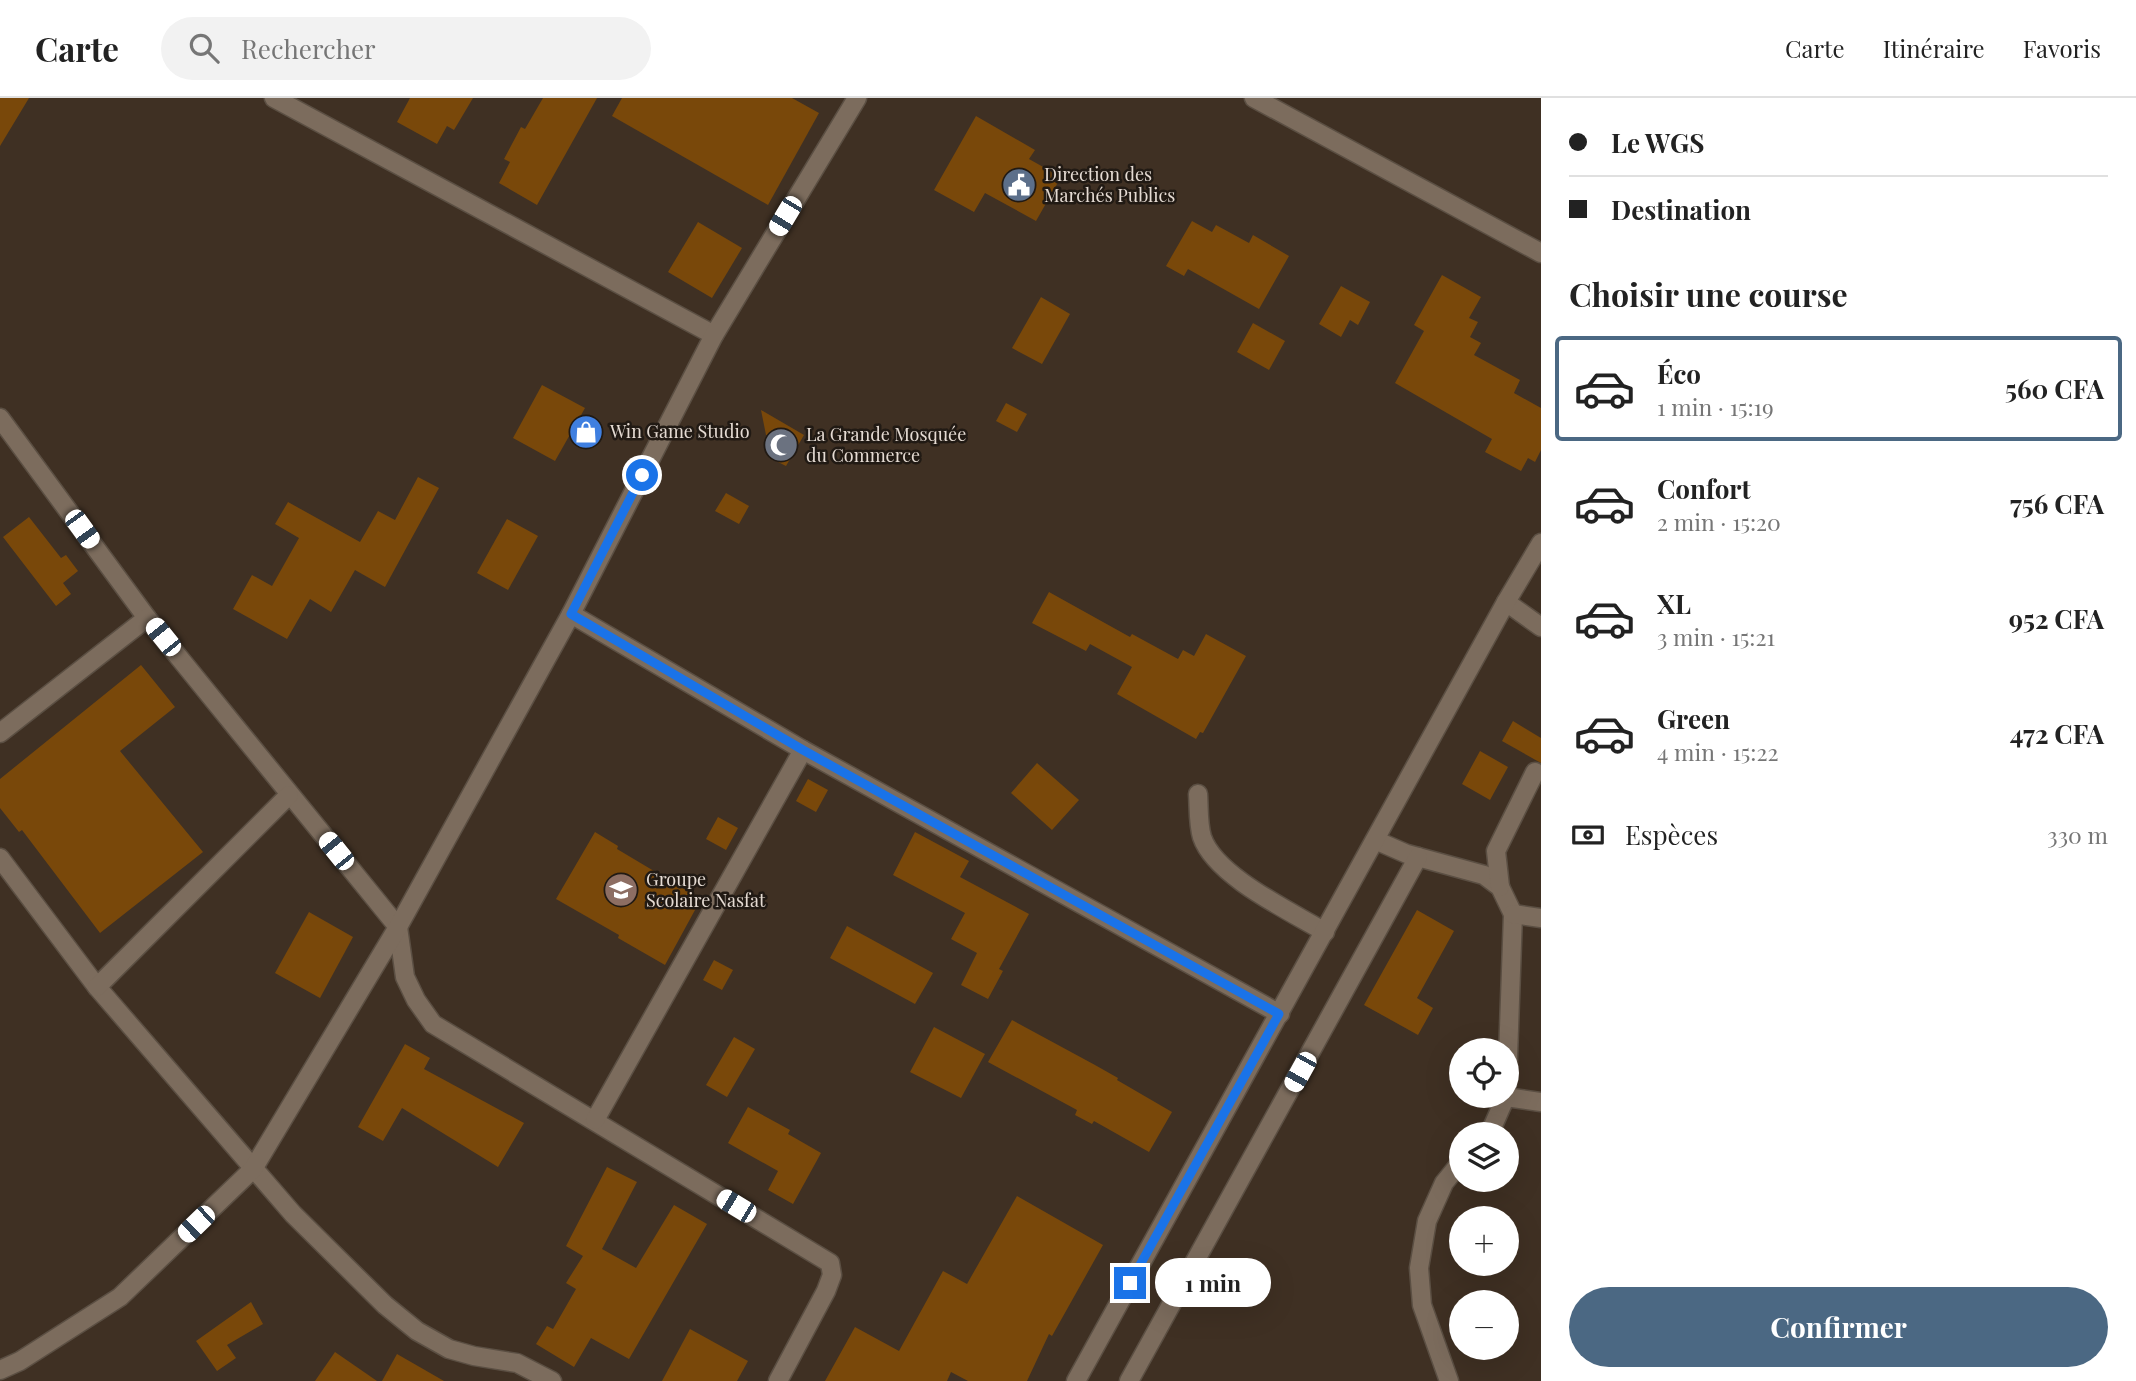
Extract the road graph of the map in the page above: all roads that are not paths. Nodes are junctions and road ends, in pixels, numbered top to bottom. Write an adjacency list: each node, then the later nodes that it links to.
1 (274, 98): 5 (street)
2 (857, 98): 5 (street)
3 (1254, 98): 4 (street)
4 (1541, 253)
5 (714, 335): 9 (street)
6 (0, 418): 10 (street)
7 (1541, 543): 8 (street)
8 (1506, 602): 11 (street); 17 (street)
9 (571, 614): 13 (street); 23 (street)
10 (147, 618): 12 (street); 15 (street)
11 (1541, 627)
12 (0, 733)
13 (803, 750): 26 (street); 30 (street)
14 (1535, 772): 20 (street)
15 (289, 794): 23 (street); 25 (street)
16 (1198, 794): 24 (street)
17 (1375, 840): 18 (street); 24 (street)
18 (1418, 857): 20 (street); 37 (street)
19 (0, 858): 25 (street)
20 (1500, 887): 21 (street)
21 (1513, 914): 22 (street); 27 (street)
22 (1541, 918)
23 (398, 927): 30 (street); 31 (street)
24 (1325, 932): 26 (street)
25 (97, 987): 31 (street)
26 (1279, 1014): 36 (street)
27 (1509, 1038)
28 (1519, 1096): 29 (street)
29 (1541, 1102)
30 (595, 1120): 35 (street)
31 (253, 1169): 33 (street); 34 (street)
32 (1449, 1177): 38 (street)
33 (0, 1370)
34 (540, 1378)
35 (778, 1381)
36 (1076, 1381)
37 (1129, 1381)
38 (1449, 1381)

